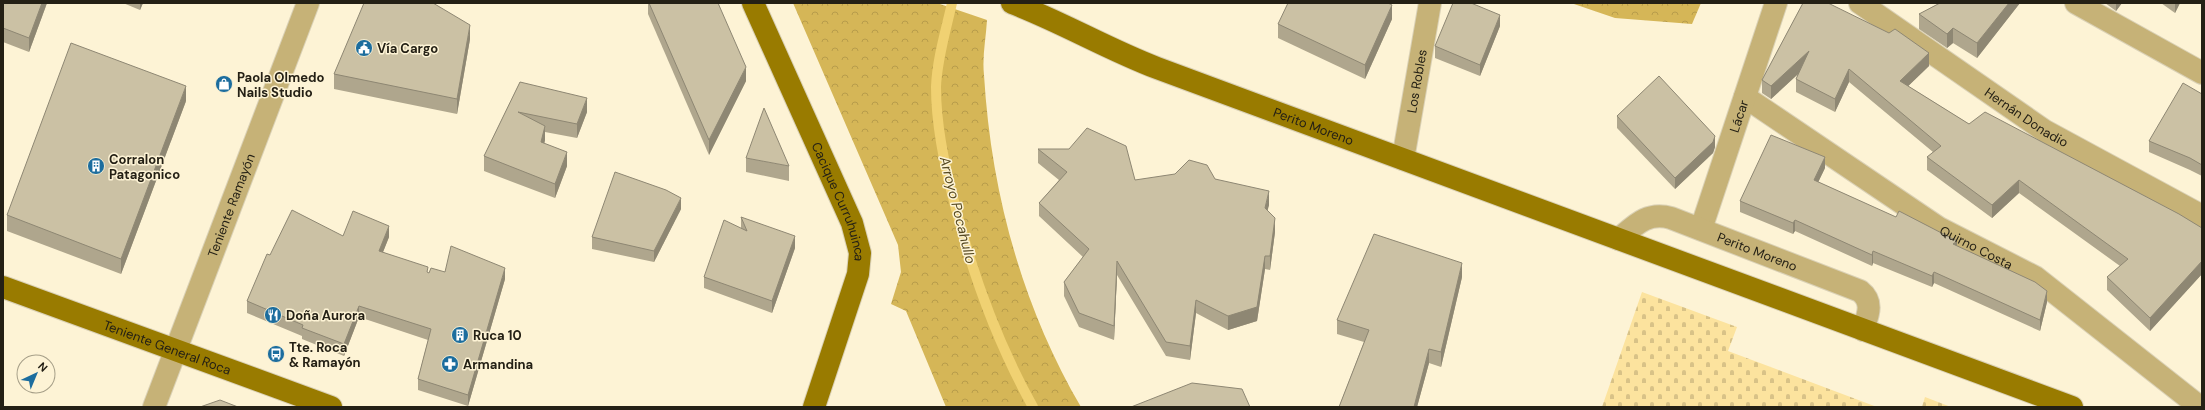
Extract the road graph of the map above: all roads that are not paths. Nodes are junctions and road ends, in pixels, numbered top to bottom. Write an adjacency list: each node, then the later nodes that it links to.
1 (308, 3): 16 (street, Teniente Ramayón)
2 (753, 3): 19 (main road, Cacique Curruhuinca)
3 (1012, 3): 10 (main road, Perito Moreno)
4 (1430, 3): 10 (street, Los Robles)
5 (1776, 3): 9 (street, Lácar)
6 (1860, 3): 11 (street, Hernán Donadio)
7 (2076, 3): 8 (street)
8 (2202, 73)
9 (1745, 96): 12 (street, Lácar); 21 (street, Quirno Costa)
10 (1403, 159): 13 (main road, Perito Moreno)
11 (2202, 216)
12 (1701, 229): 13 (street, Perito Moreno); 15 (street, Perito Moreno)
13 (1619, 239): 15 (main road, Perito Moreno)
14 (3, 287): 16 (main road, Teniente General Roca)
15 (1863, 330): 20 (main road, Perito Moreno)
16 (176, 350): 17 (street, Teniente Ramayón); 18 (main road, Teniente General Roca)
17 (154, 407)
18 (331, 407)
19 (814, 407)
20 (2072, 407)
21 (2200, 407)

